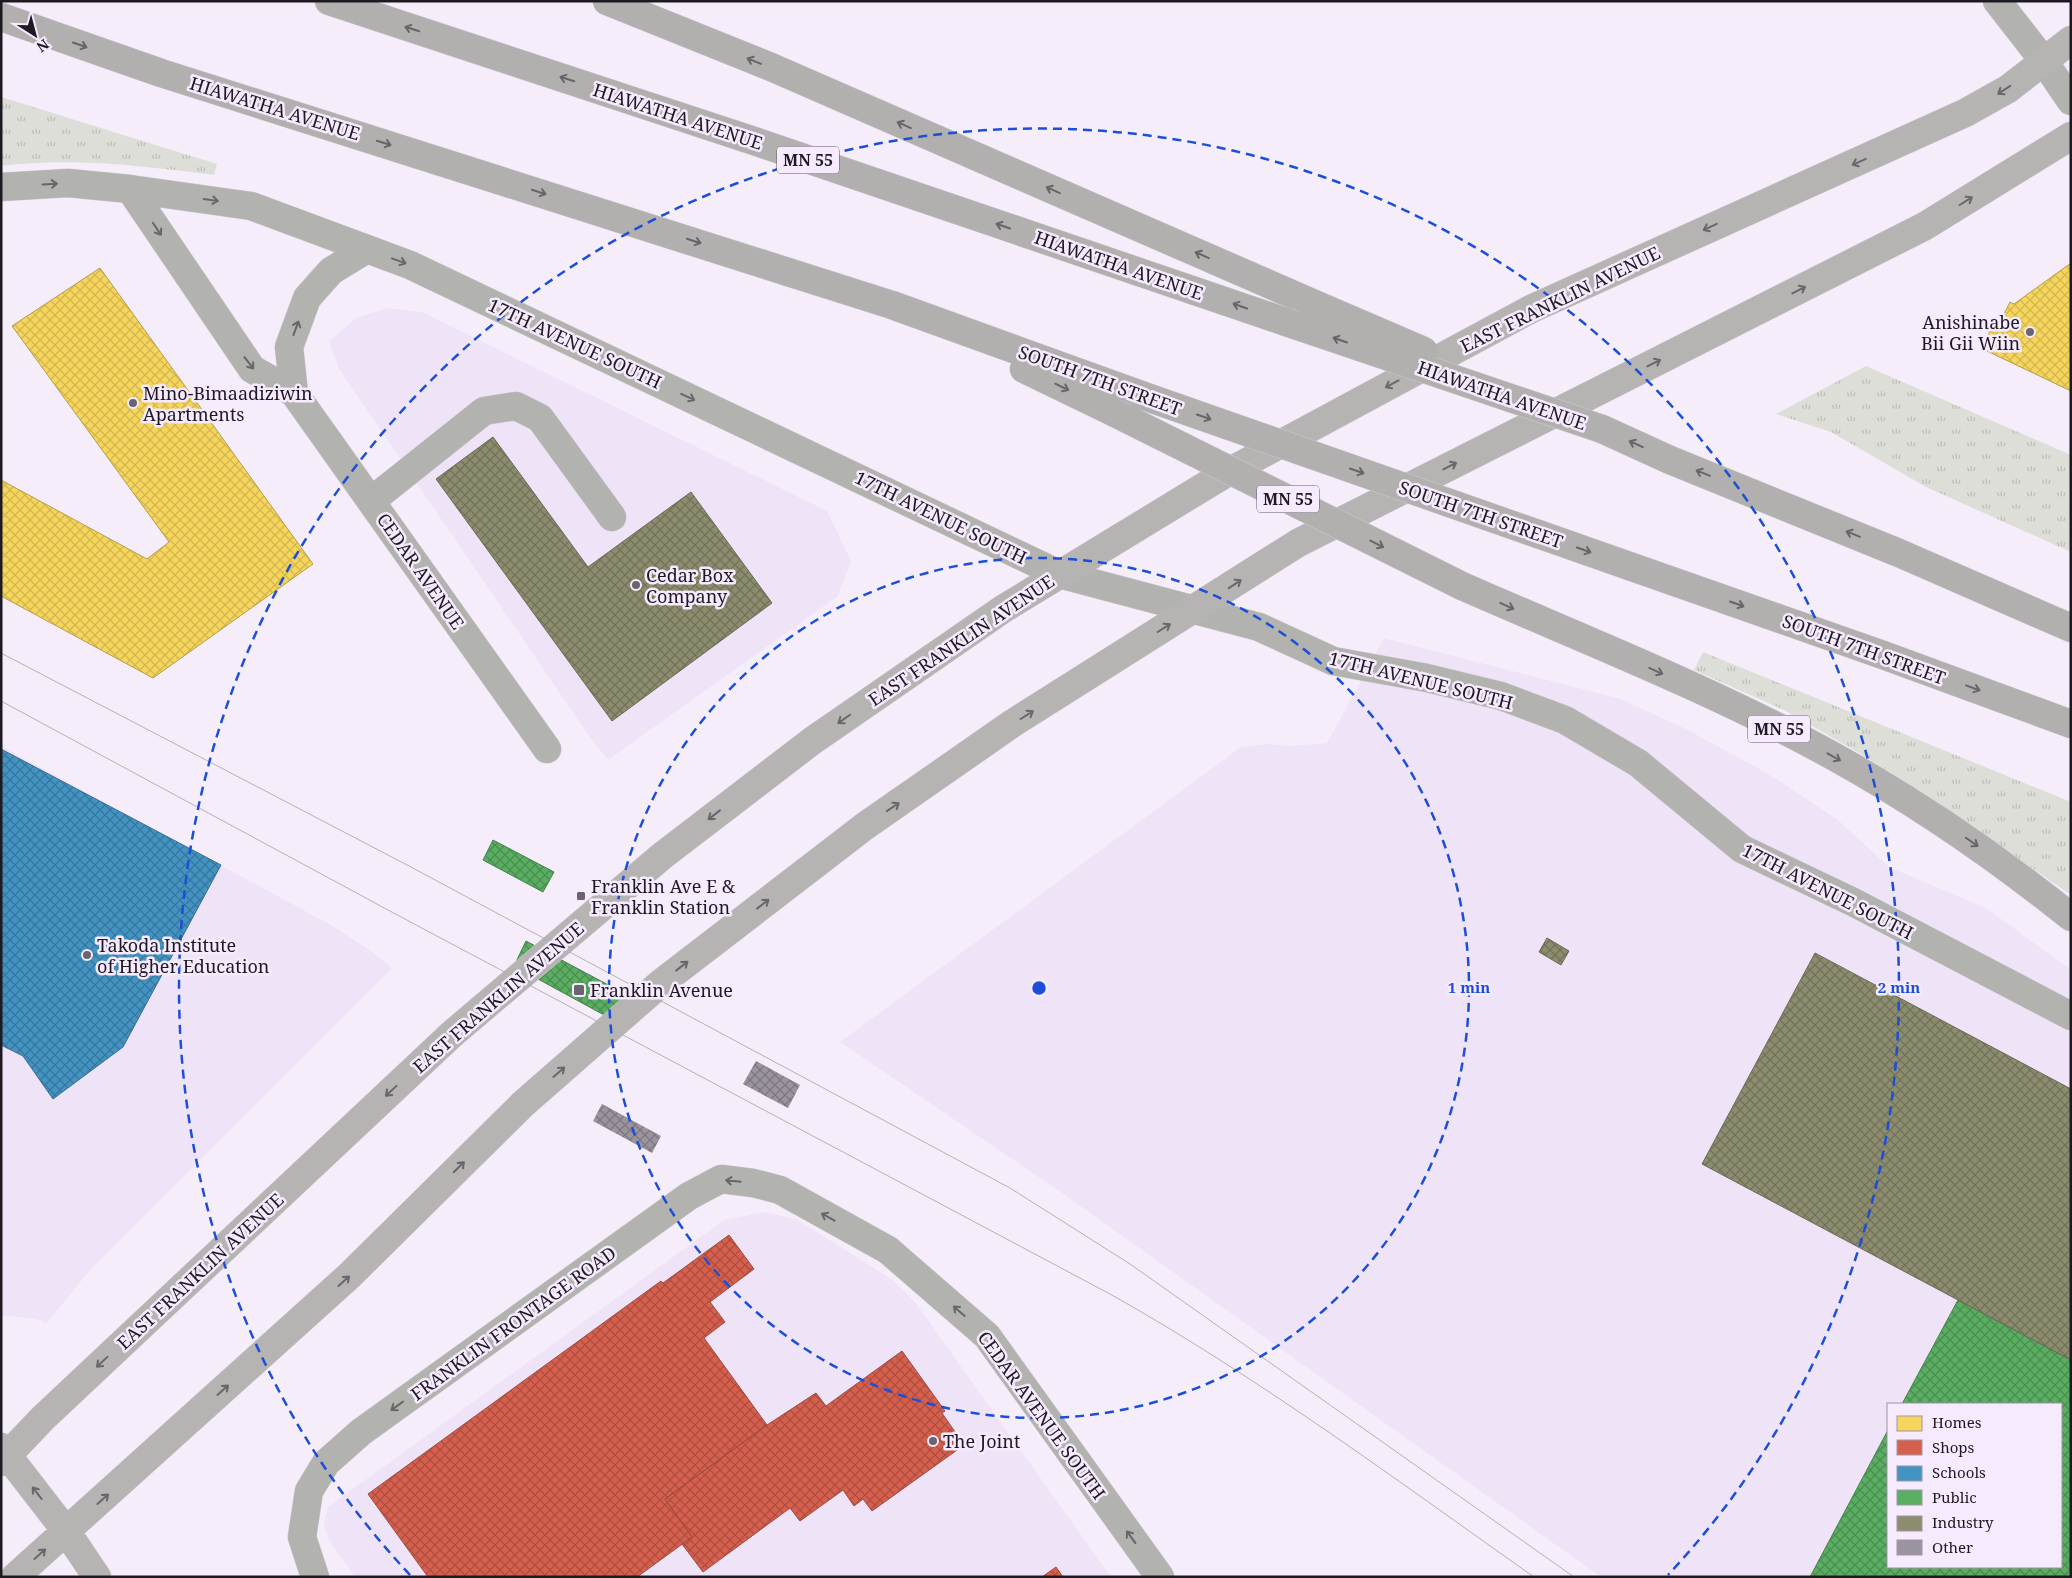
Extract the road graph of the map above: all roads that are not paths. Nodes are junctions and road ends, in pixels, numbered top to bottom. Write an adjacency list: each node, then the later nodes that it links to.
1 (330, 1): 16 (highway, HIAWATHA AVENUE / MN 55, one-way to 1, bridge)
2 (607, 1): 16 (highway, one-way to 2, bridge)
3 (1998, 1): 8 (street)
4 (1, 17): 6 (highway, HIAWATHA AVENUE / MN 55)
5 (1, 22): 6 (highway)
6 (34, 29): 14 (highway, HIAWATHA AVENUE / MN 55, one-way to 14)
7 (2071, 40): 8 (main road, EAST FRANKLIN AVENUE)
8 (2043, 60): 9 (street); 20 (main road, EAST FRANKLIN AVENUE, one-way to 20)
9 (2071, 101)
10 (2071, 136): 21 (main road, one-way to 10)
11 (1, 187): 12 (street, 17TH AVENUE SOUTH, one-way to 12)
12 (130, 189): 13 (street, 17TH AVENUE SOUTH, one-way to 13); 15 (street, CEDAR AVENUE, one-way to 15)
13 (367, 249): 15 (street, CEDAR AVENUE, one-way to 13); 20 (street, 17TH AVENUE SOUTH, one-way to 20)
14 (892, 305): 24 (highway, SOUTH 7TH STREET, one-way to 24, bridge); 26 (highway, MN 55, one-way to 26, bridge)
15 (294, 393): 17 (street, CEDAR AVENUE)
16 (1602, 429): 19 (highway, HIAWATHA AVENUE / MN 55, one-way to 16)
17 (371, 501): 18 (street); 25 (street, CEDAR AVENUE)
18 (612, 517)
19 (1898, 553): 22 (highway, MN 55); 23 (highway)
20 (1059, 574): 21 (street, 17TH AVENUE SOUTH); 29 (main road, EAST FRANKLIN AVENUE, one-way to 29)
21 (1194, 610): 27 (street, 17TH AVENUE SOUTH); 30 (main road, one-way to 21)
22 (2071, 611)
23 (2071, 628)
24 (2071, 724)
25 (547, 749)
26 (2071, 917)
27 (2071, 1016)
28 (780, 1190): 33 (street, FRANKLIN FRONTAGE ROAD, one-way to 33); 34 (street, CEDAR AVENUE SOUTH, one-way to 28)
29 (3, 1458): 30 (main road, one-way to 29)
30 (66, 1531): 31 (main road, one-way to 30); 32 (main road)
31 (15, 1577)
32 (97, 1577)
33 (314, 1577)
34 (1160, 1577)

